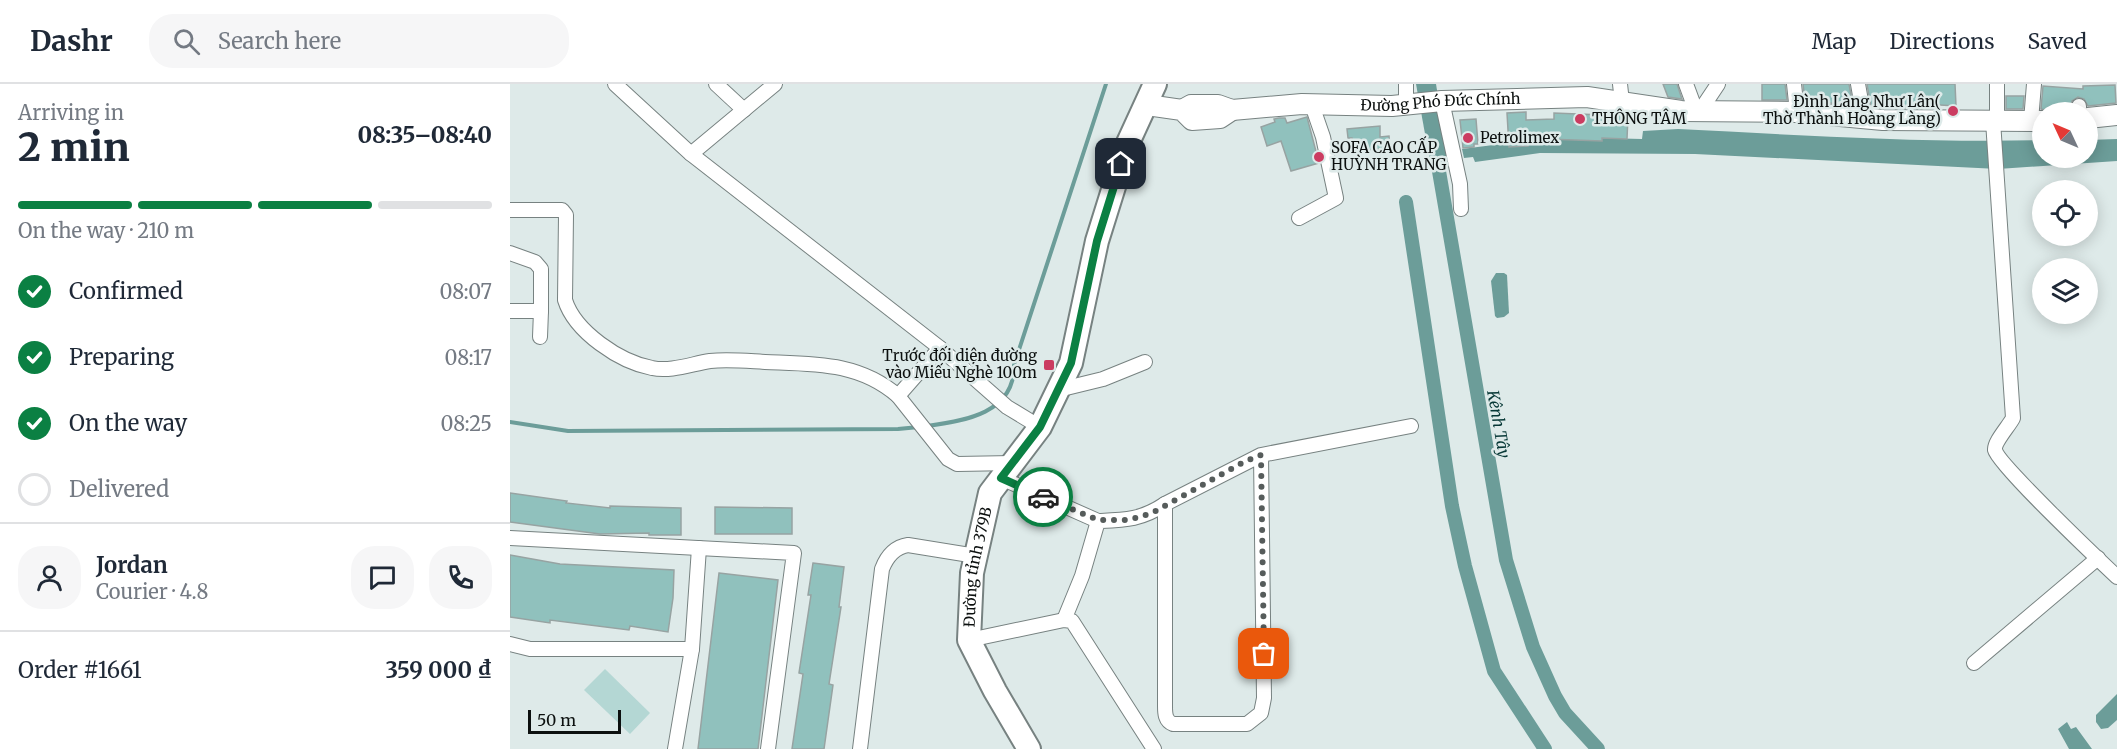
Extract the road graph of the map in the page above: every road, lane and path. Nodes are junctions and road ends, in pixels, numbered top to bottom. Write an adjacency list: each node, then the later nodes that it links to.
1 (615, 84): 25 (street)
2 (716, 84): 17 (street)
3 (775, 84): 17 (street)
4 (1686, 84): 18 (street)
5 (1718, 84): 18 (street)
6 (1794, 84): 19 (street)
7 (1858, 84): 22 (street)
8 (1997, 84): 23 (street)
9 (2034, 84): 15 (street)
10 (1511, 91): 11 (main road, Đường Phó Đức Chính); 14 (main road, Đường Phó Đức Chính)
11 (1621, 93): 18 (main road, Đường Phó Đức Chính)
12 (1151, 94): 16 (main road, Đường Phó Đức Chính); 35 (main road, Đường tỉnh 379B)
13 (1407, 94): 14 (main road, Đường Phó Đức Chính); 16 (main road, Đường Phó Đức Chính)
14 (1444, 101): 26 (street)
15 (2035, 102)
16 (1312, 105): 28 (street)
17 (744, 110): 25 (street)
18 (1698, 111): 19 (main road, Đường Phó Đức Chính)
19 (1797, 112): 22 (main road, Đường Phó Đức Chính)
20 (2098, 113): 21 (main road)
21 (2117, 115)
22 (1864, 118): 23 (main road, Đường Phó Đức Chính)
23 (1995, 120): 24 (main road, Đường Phó Đức Chính); 45 (street)
24 (2032, 121)
25 (691, 154): 33 (street)
26 (1461, 209)
27 (510, 210): 36 (street)
28 (1299, 218)
29 (510, 253): 31 (street)
30 (510, 311): 31 (street)
31 (541, 311): 32 (street)
32 (540, 337)
33 (940, 348): 36 (street); 38 (street)
34 (1145, 362): 35 (street)
35 (1059, 390): 38 (main road, Đường tỉnh 379B)
36 (901, 400): 40 (street)
37 (1411, 426): 39 (street)
38 (1040, 427): 40 (main road, Đường tỉnh 379B)
39 (1261, 455): 41 (street); 53 (street)
40 (1007, 470): 42 (street); 46 (main road, Đường tỉnh 379B)
41 (1165, 504): 42 (street); 53 (street)
42 (1098, 520): 48 (street)
43 (510, 538): 44 (street)
44 (699, 548): 51 (street); 56 (street)
45 (2094, 552): 47 (street); 52 (street)
46 (976, 555): 49 (main road, Đường tỉnh 379B); 57 (street)
47 (2117, 577)
48 (1064, 620): 49 (street); 54 (street)
49 (969, 640): 58 (main road, Đường tỉnh 379B)
50 (510, 644): 51 (street)
51 (692, 649): 55 (street)
52 (1974, 663)
53 (1169, 722): 54 (street)
54 (1146, 736): 59 (street)
55 (675, 749)
56 (768, 749)
57 (860, 749)
58 (1029, 749)
59 (1154, 749)

